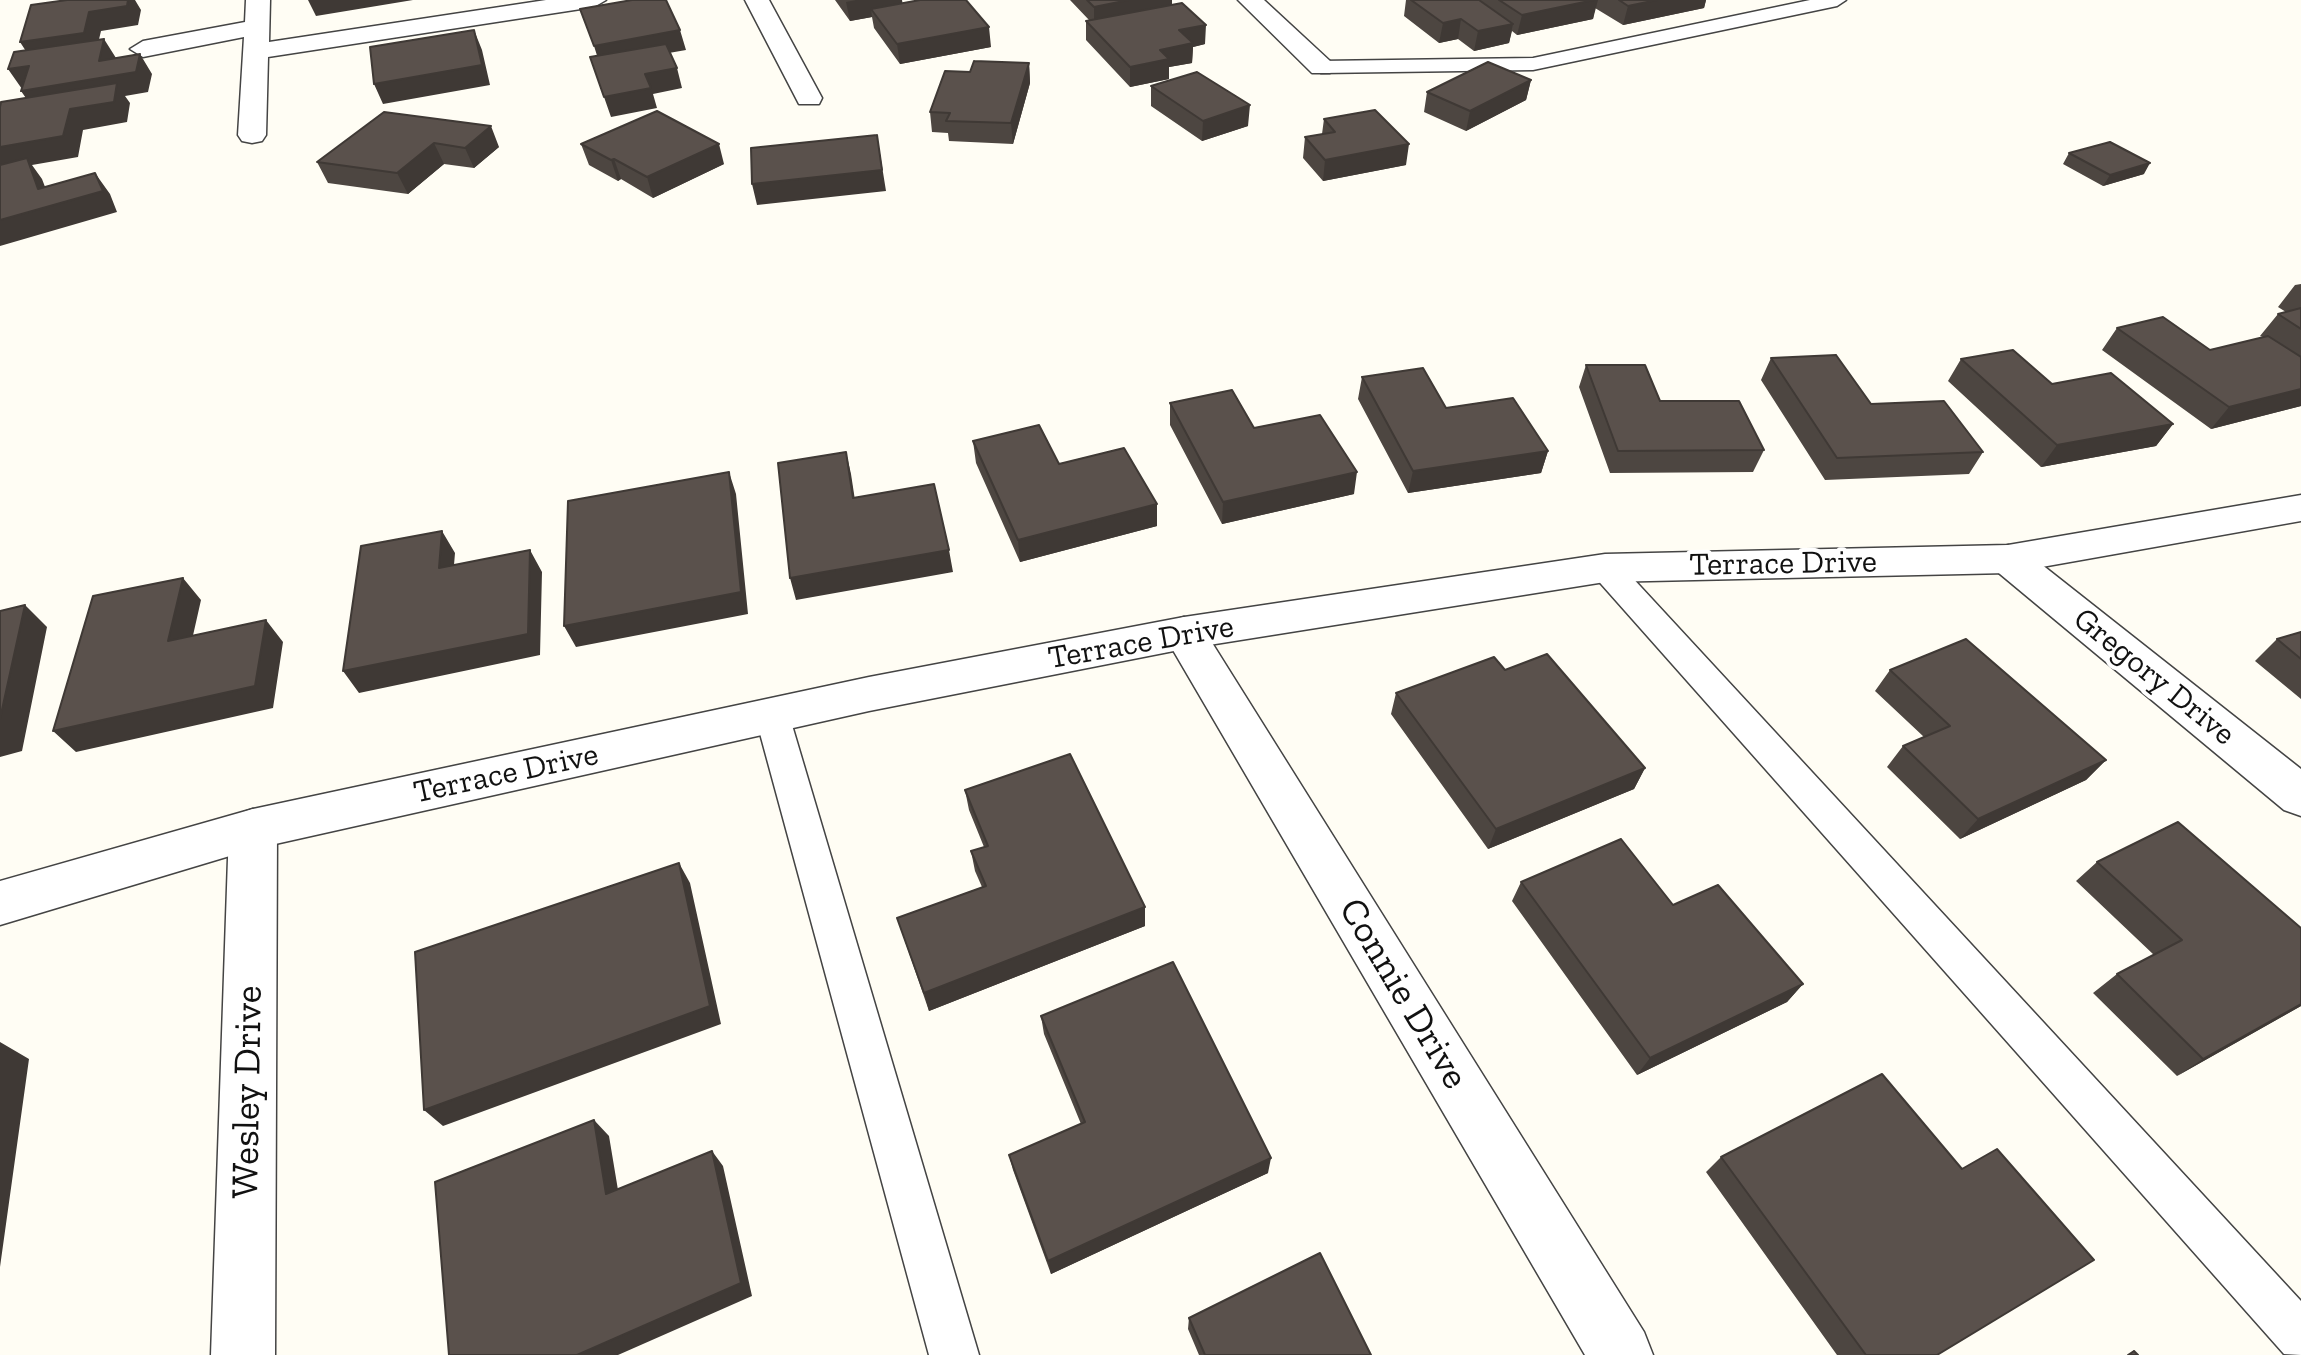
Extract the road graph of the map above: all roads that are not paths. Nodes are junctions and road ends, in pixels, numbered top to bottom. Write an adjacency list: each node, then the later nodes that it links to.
1 (258, 0): 7 (street)
2 (594, 0): 7 (street)
3 (757, 0): 10 (street)
4 (1289, 0): 6 (street)
5 (1837, 0): 9 (lane)
6 (1254, 2): 9 (street)
7 (257, 39): 8 (street); 11 (street)
8 (143, 49)
9 (1321, 67)
10 (809, 98)
11 (252, 135)
12 (2301, 508): 13 (street, Terrace Drive)
13 (2008, 559): 14 (street, Terrace Drive); 17 (street, Gregory Drive)
14 (1605, 568): 15 (street, Terrace Drive); 20 (lane)
15 (1184, 633): 16 (street, Terrace Drive); 23 (street, Connie Drive)
16 (772, 715): 18 (street, Terrace Drive); 22 (lane)
17 (2301, 796)
18 (253, 829): 19 (street, Terrace Drive); 21 (street, Wesley Drive)
19 (0, 903)
20 (2301, 1337)
21 (243, 1355)
22 (954, 1355)
23 (1621, 1355)

